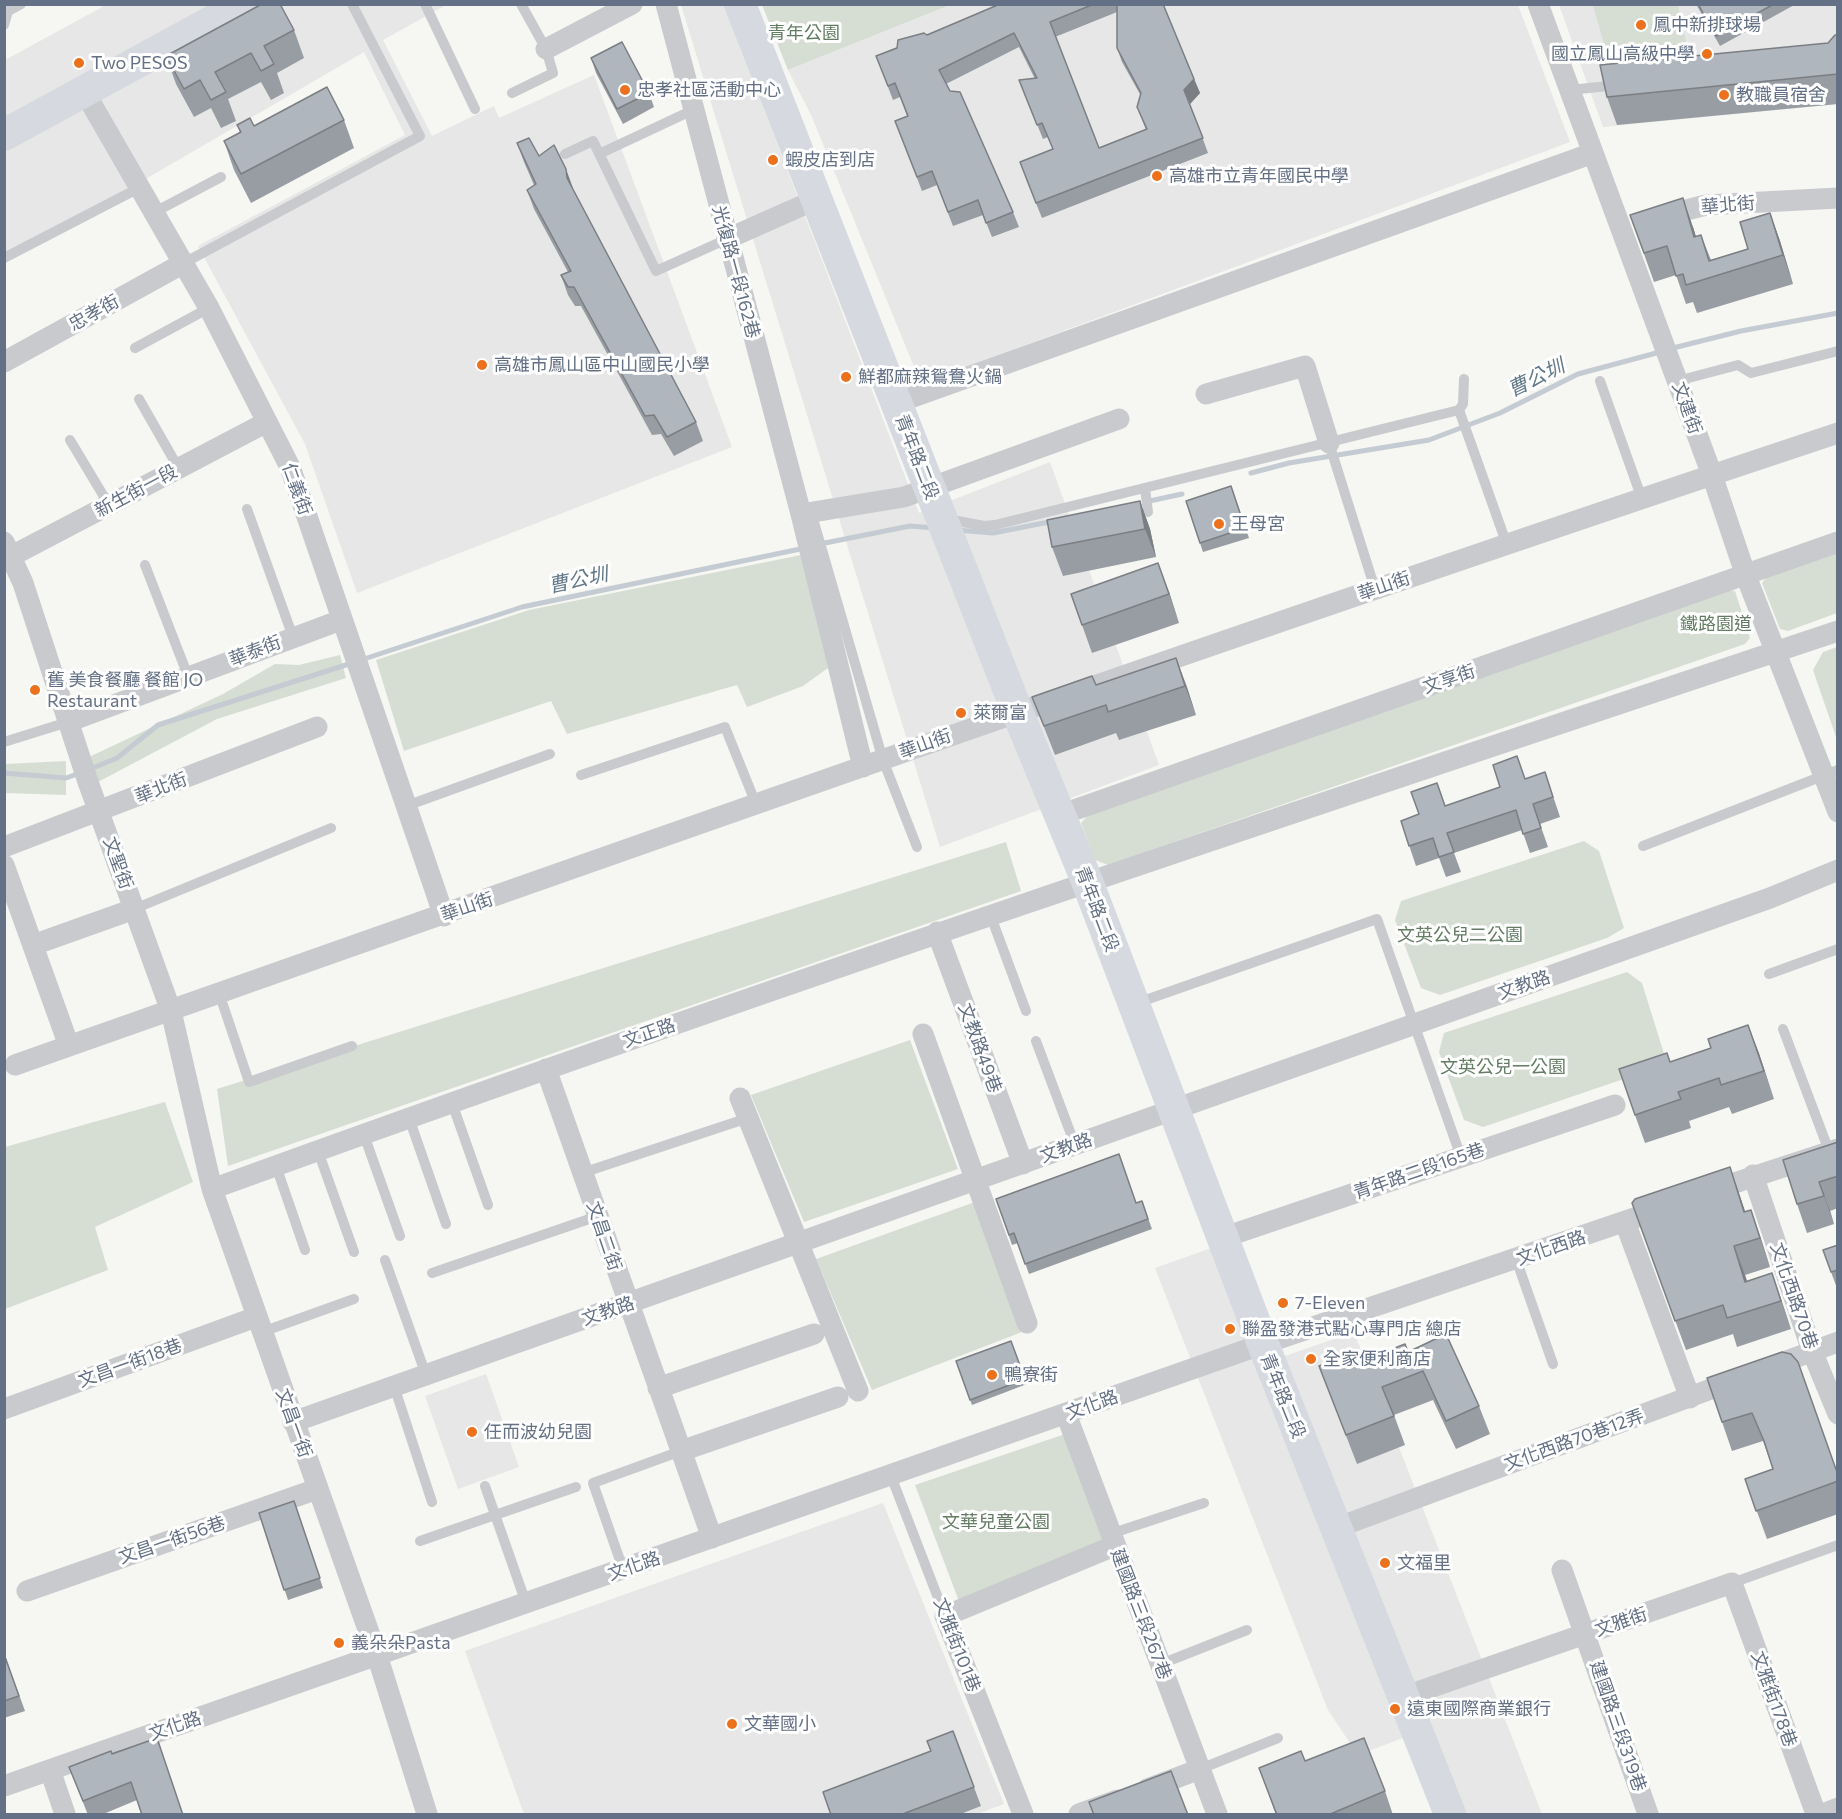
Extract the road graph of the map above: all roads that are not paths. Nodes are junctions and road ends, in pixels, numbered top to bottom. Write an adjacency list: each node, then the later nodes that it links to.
1 (21, 4): 10 (lane)
2 (244, 4): 15 (street)
3 (352, 4): 31 (lane)
4 (425, 4): 17 (lane)
5 (521, 4): 12 (lane)
6 (632, 4): 12 (street)
7 (666, 4): 18 (street, 光復路一段162巷)
8 (740, 4): 26 (street, 青年路二段)
9 (1538, 4): 14 (street, 文建街)
10 (6, 8): 11 (lane)
11 (4, 25)
12 (546, 49): 16 (lane)
13 (1632, 84): 14 (lane)
14 (1570, 90): 21 (street, 文建街)
15 (84, 91): 19 (street); 24 (street, 仁義街)
16 (512, 93)
17 (475, 109)
18 (693, 110): 20 (lane); 29 (street, 光復路一段162巷)
19 (4, 135)
20 (599, 153): 22 (lane); 29 (lane)
21 (1593, 153): 28 (street, 文建街); 41 (street)
22 (565, 154)
23 (221, 177): 27 (lane)
24 (139, 188): 27 (street, 仁義街); 30 (lane)
25 (1838, 198): 28 (street, 華北街)
26 (817, 199): 29 (street); 41 (street, 青年路二段)
27 (153, 213): 31 (street, 仁義街)
28 (1620, 227): 38 (street, 文建街)
29 (727, 239): 56 (street, 光復路一段162巷)
30 (4, 258)
31 (182, 264): 32 (street, 仁義街); 35 (street, 忠孝街)
32 (209, 308): 33 (lane); 44 (street, 仁義街)
33 (135, 348)
34 (1838, 351): 38 (lane)
35 (4, 362)
36 (1464, 379): 42 (lane)
37 (1600, 381): 52 (lane)
38 (1677, 381): 49 (street, 文建街)
39 (1206, 394): 47 (street)
40 (139, 399): 48 (lane)
41 (896, 404): 51 (street, 青年路二段)
42 (1461, 414): 47 (lane); 59 (lane)
43 (1119, 419): 51 (street)
44 (267, 422): 48 (street, 新生街一段); 65 (street, 仁義街)
45 (1838, 433): 49 (street, 華山街)
46 (70, 440): 53 (lane)
47 (1330, 445): 50 (lane); 64 (lane)
48 (179, 469): 53 (street, 新生街一段)
49 (1712, 475): 52 (street, 華山街); 63 (street, 文建街)
50 (1145, 488): 55 (lane); 57 (lane)
51 (929, 489): 56 (street); 57 (street, 青年路二段)
52 (1642, 499): 59 (street, 華山街)
53 (109, 505): 61 (street, 新生街一段)
54 (247, 509): 67 (lane)
55 (1148, 512)
56 (806, 513): 60 (street, 光復路一段162巷)
57 (944, 527): 70 (street, 青年路二段)
58 (1838, 542): 63 (street, 文享街)
59 (1507, 544): 64 (street, 華山街)
60 (815, 545): 75 (lane); 76 (street, 光復路一段162巷)
61 (7, 553): 71 (street, 文聖街)
62 (145, 565): 69 (lane)
63 (1746, 576): 68 (street, 文建街); 83 (street, 文享街)
64 (1375, 589): 70 (street, 華山街)
65 (341, 620): 67 (street, 華泰街); 80 (street, 仁義街)
66 (1838, 631): 68 (street)
67 (293, 637): 69 (street, 華泰街)
68 (1776, 651): 77 (street, 文建街); 90 (street)
69 (188, 676): 71 (street, 華泰街)
70 (1017, 711): 75 (street, 華山街); 83 (street, 青年路二段)
71 (68, 722): 73 (lane); 81 (street, 文聖街)
72 (317, 727): 81 (street, 華北街)
73 (4, 742)
74 (550, 754): 80 (lane)
75 (883, 760): 76 (street, 華山街); 87 (lane)
76 (863, 767): 79 (street, 華山街)
77 (1831, 773): 82 (street, 文建街); 85 (lane)
78 (581, 775): 79 (lane)
79 (756, 804): 93 (street, 華山街)
80 (406, 806): 93 (street, 仁義街)
81 (100, 812): 86 (street, 華北街); 91 (street, 文聖街)
82 (1838, 812)
83 (1060, 815): 90 (street, 青年路二段)
84 (331, 828): 91 (lane)
85 (1643, 846)
86 (4, 847)
87 (917, 847)
88 (4, 866): 95 (street)
89 (1838, 870): 102 (street, 文教路)
90 (1087, 880): 92 (street, 文正路); 99 (street, 青年路二段)
91 (134, 909): 95 (street); 100 (street, 文聖街)
92 (990, 914): 94 (street, 文正路); 101 (lane)
93 (444, 916): 98 (street, 華山街)
94 (937, 932): 109 (street, 文正路); 121 (street, 文教路49巷)
95 (33, 945): 106 (street)
96 (1838, 950): 97 (lane)
97 (1769, 974)
98 (219, 993): 100 (street, 華山街); 107 (lane)
99 (1134, 1004): 102 (lane); 113 (street, 青年路二段)
100 (171, 1011): 106 (street, 華山街); 126 (street, 文聖街)
101 (1026, 1011)
102 (1414, 1024): 113 (street, 文教路); 120 (lane)
103 (1783, 1029): 118 (lane)
104 (923, 1034): 125 (street)
105 (1036, 1041): 117 (lane)
106 (69, 1046): 108 (street, 華山街)
107 (352, 1046)
108 (15, 1065)
109 (546, 1069): 111 (street, 文正路); 123 (street, 文昌二街)
110 (740, 1098): 115 (street)
111 (452, 1103): 114 (street, 文正路); 127 (lane)
112 (1615, 1105): 120 (street, 青年路二段165巷)
113 (1174, 1109): 117 (street, 文教路); 132 (street, 青年路二段)
114 (409, 1118): 116 (street, 文正路); 130 (lane)
115 (748, 1118): 123 (lane); 133 (street)
116 (364, 1135): 119 (street, 文正路); 131 (lane)
117 (1075, 1145): 121 (street, 文教路)
118 (1833, 1150): 124 (street, 文化西路)
119 (318, 1151): 122 (street, 文正路); 135 (lane)
120 (1461, 1157): 132 (street, 青年路二段165巷)
121 (1023, 1164): 125 (street, 文教路)
122 (276, 1166): 126 (street, 文正路); 134 (lane)
123 (582, 1173): 128 (street, 文昌二街)
124 (1753, 1175): 129 (street, 文化西路); 146 (street, 文化西路70巷)
125 (976, 1181): 133 (street, 文教路); 141 (street)
126 (212, 1190): 142 (street, 文昌一街)
127 (488, 1205)
128 (598, 1216): 138 (lane); 140 (street, 文昌二街)
129 (1625, 1222): 136 (street, 文化西路); 151 (street)
130 (446, 1224)
131 (400, 1236)
132 (1222, 1238): 145 (street, 青年路二段)
133 (799, 1244): 140 (street, 文教路); 156 (street)
134 (305, 1250)
135 (354, 1252)
136 (1516, 1259): 145 (street, 文化西路); 147 (lane)
137 (385, 1260): 148 (lane)
138 (432, 1273)
139 (354, 1299): 142 (lane)
140 (628, 1303): 148 (street, 文教路); 150 (street, 文昌二街)
141 (1028, 1323)
142 (259, 1325): 152 (street, 文昌一街18巷); 155 (street, 文昌一街)
143 (814, 1334): 150 (street)
144 (1838, 1342): 146 (street, 文化西路70巷12弄)
145 (1263, 1344): 153 (street, 文化路); 164 (street, 青年路二段)
146 (1812, 1351): 151 (street, 文化西路70巷12弄); 154 (street, 文化西路70巷)
147 (1553, 1364)
148 (426, 1375): 149 (street, 文教路)
149 (394, 1386): 155 (street, 文教路); 161 (lane)
150 (658, 1388): 156 (street, 文昌二街)
151 (1690, 1398): 164 (street, 文化西路70巷12弄)
152 (4, 1409)
153 (1066, 1414): 157 (street, 文化路); 166 (street, 建國路三段267巷)
154 (1838, 1414)
155 (294, 1422): 160 (street, 文昌一街)
156 (681, 1451): 165 (street, 文昌二街); 169 (lane)
157 (891, 1476): 165 (street, 文化路); 174 (lane, 文雅街101巷)
158 (485, 1486): 163 (lane)
159 (576, 1487): 163 (lane)
160 (317, 1489): 172 (street, 文昌一街56巷); 177 (street, 文昌一街)
161 (432, 1502)
162 (1204, 1503): 166 (lane)
163 (495, 1515): 167 (lane); 173 (lane)
164 (1336, 1528): 179 (street, 青年路二段)
165 (712, 1538): 169 (street, 文化路)
166 (1112, 1540): 174 (street); 178 (street, 建國路三段267巷)
167 (420, 1541)
168 (1838, 1545): 171 (lane, 文雅街)
169 (623, 1569): 173 (street, 文化路)
170 (1562, 1570): 176 (street, 建國路三段319巷)
171 (1732, 1583): 176 (street, 文雅街); 192 (street, 文雅街178巷)
172 (27, 1591)
173 (526, 1603): 177 (street, 文化路)
174 (945, 1616): 187 (street, 文雅街101巷)
175 (1247, 1630): 178 (lane)
176 (1585, 1634): 179 (street, 文雅街); 191 (street, 建國路三段319巷)
177 (377, 1655): 182 (street, 文化路); 186 (street, 文昌一街)
178 (1161, 1664): 181 (street, 建國路三段267巷)
179 (1404, 1697): 190 (street, 青年路二段)
180 (1278, 1738): 181 (lane)
181 (1200, 1769): 188 (street); 189 (street, 建國路三段267巷)
182 (50, 1770): 183 (street, 文化路); 185 (street)
183 (4, 1786)
184 (1838, 1808): 193 (street)
185 (65, 1815)
186 (427, 1815)
187 (1023, 1815)
188 (1079, 1815)
189 (1217, 1815)
190 (1450, 1815)
191 (1648, 1815)
192 (1816, 1815)
193 (1823, 1815)

